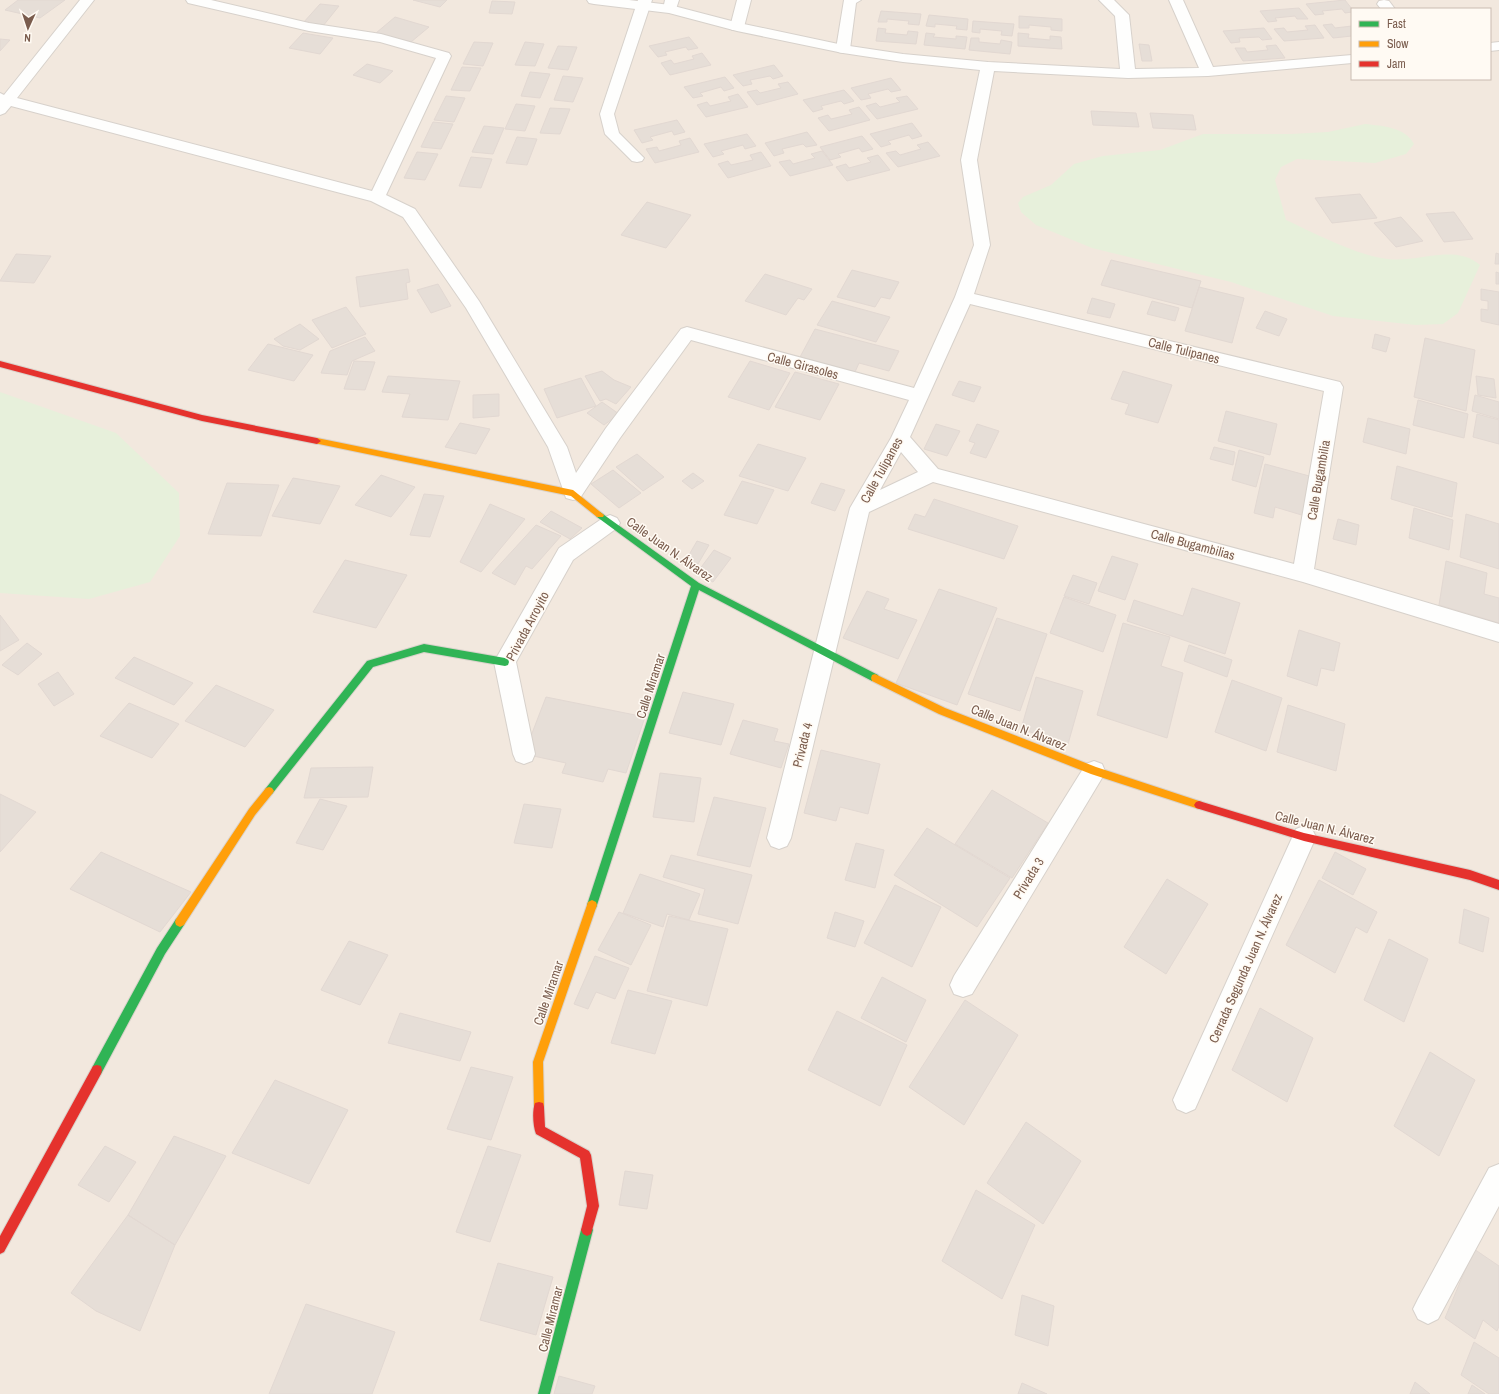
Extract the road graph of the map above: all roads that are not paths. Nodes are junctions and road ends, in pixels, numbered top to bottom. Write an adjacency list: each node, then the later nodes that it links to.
1 (87, 0): 16 (street)
2 (193, 0): 18 (street)
3 (594, 0): 8 (street)
4 (744, 0): 10 (lane)
5 (854, 0): 11 (lane)
6 (1106, 0): 15 (street)
7 (1176, 0): 14 (street)
8 (644, 2): 9 (street); 17 (lane)
9 (671, 4): 10 (street)
10 (737, 27): 11 (street)
11 (844, 50): 13 (street)
12 (1351, 59): 14 (street)
13 (988, 66): 15 (street); 19 (street, Calle Tulipanes)
14 (1208, 72): 15 (street)
15 (1128, 74)
16 (2, 103): 18 (street)
17 (637, 158)
18 (377, 197): 25 (street)
19 (964, 297): 21 (street, Calle Tulipanes); 22 (street, Calle Tulipanes)
20 (0, 364): 25 (street)
21 (1334, 387): 28 (street, Calle Bugambilia)
22 (920, 396): 23 (street, Calle Tulipanes); 25 (street, Calle Girasoles)
23 (900, 438): 24 (street); 26 (street, Calle Tulipanes)
24 (931, 474): 26 (street); 28 (street, Calle Bugambilias)
25 (573, 493): 27 (street, Calle Juan N. Álvarez)
26 (860, 508): 31 (street, Calle Tulipanes)
27 (610, 523): 29 (street, Calle Juan N. Álvarez); 32 (street, Privada Arroyito)
28 (1302, 574): 30 (street, Calle Bugambilias)
29 (696, 585): 31 (street, Calle Juan N. Álvarez); 43 (street, Calle Miramar)
30 (1499, 633)
31 (824, 652): 34 (street, Calle Juan N. Álvarez); 36 (street, Privada 4)
32 (505, 662): 33 (street, Privada Arroyito); 41 (street)
33 (524, 754)
34 (1094, 771): 35 (street, Calle Juan N. Álvarez); 38 (street, Privada 3)
35 (1304, 837): 37 (street, Calle Juan N. Álvarez); 39 (street, Cerrada Segunda Juan N. Álvarez)
36 (779, 838)
37 (1499, 885)
38 (963, 985)
39 (1186, 1100)
40 (1499, 1178): 42 (street)
41 (0, 1248)
42 (1428, 1309)
43 (544, 1394)

